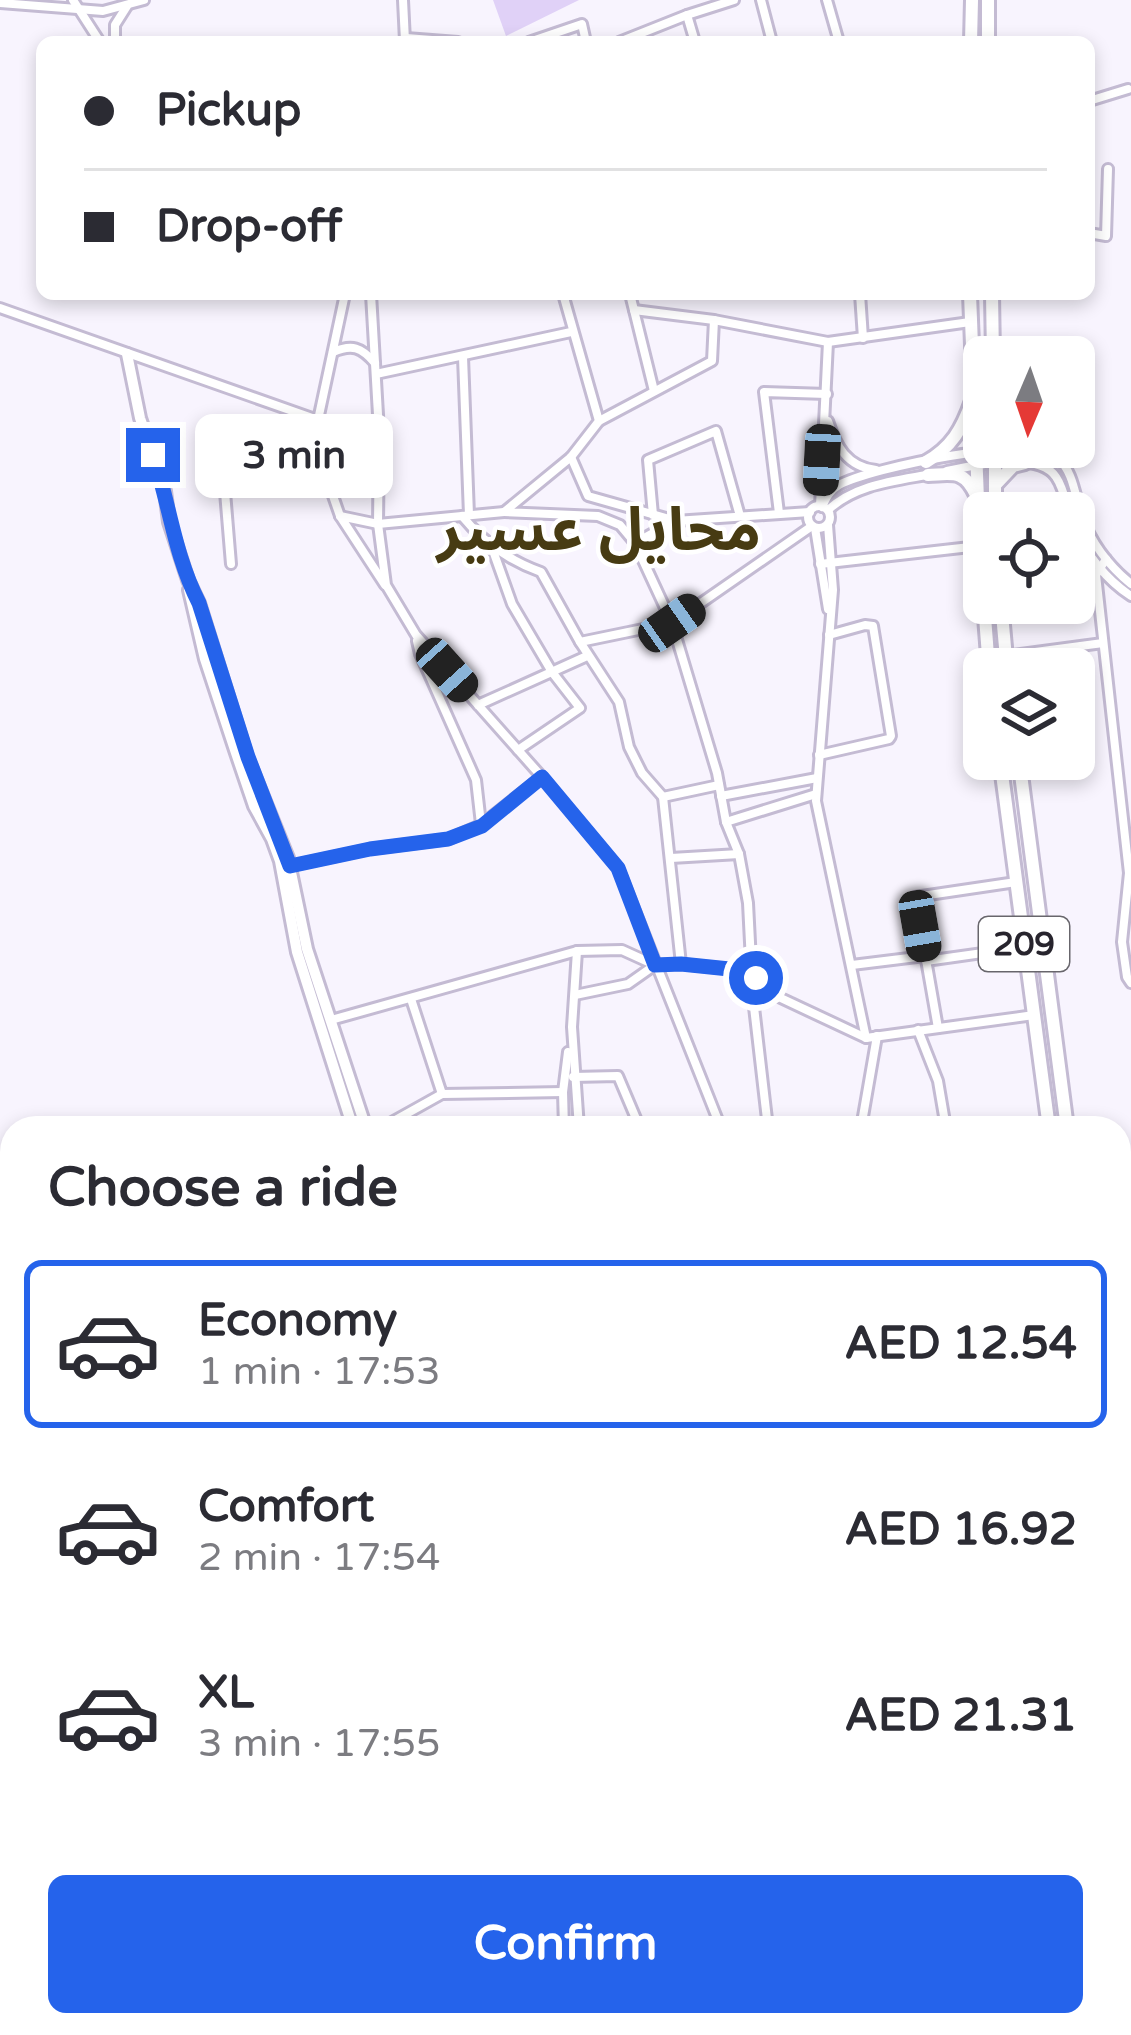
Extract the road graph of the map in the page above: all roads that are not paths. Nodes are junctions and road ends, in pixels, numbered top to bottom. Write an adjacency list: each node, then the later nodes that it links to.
1 (73, 0): 11 (street)
2 (144, 0): 10 (street)
3 (404, 0): 15 (street)
4 (734, 0): 12 (street)
5 (761, 0): 20 (street)
6 (827, 0): 21 (street)
7 (972, 0): 22 (main road)
8 (988, 0): 23 (main road)
9 (0, 3): 11 (street)
10 (128, 6): 11 (street); 14 (street)
11 (80, 10): 13 (street)
12 (688, 15): 18 (street); 19 (street)
13 (96, 36)
14 (115, 36)
15 (405, 36)
16 (547, 36): 17 (street)
17 (585, 36)
18 (634, 36)
19 (693, 36)
20 (770, 36)
21 (837, 36)
22 (971, 36)
23 (988, 36)
24 (1128, 89): 25 (street)
25 (1095, 99)
26 (1108, 169): 27 (street)
27 (1095, 234)
28 (344, 300): 44 (street)
29 (371, 300): 47 (street)
30 (564, 300): 39 (street)
31 (632, 300): 36 (street)
32 (860, 300): 42 (street)
33 (970, 300): 38 (main road)
34 (992, 300): 41 (main road)
35 (0, 308): 45 (street)
36 (634, 310): 37 (street); 48 (street)
37 (714, 320): 43 (street); 48 (street)
38 (970, 322): 40 (main road); 42 (street)
39 (572, 332): 46 (street); 52 (street)
40 (971, 336)
41 (993, 336)
42 (863, 338): 43 (street)
43 (828, 342): 49 (street)
44 (333, 352): 47 (street); 51 (street)
45 (127, 354): 51 (street); 113 (street)
46 (463, 357): 47 (street); 74 (street)
47 (376, 369): 54 (street)
48 (653, 392): 52 (street)
49 (826, 394): 50 (street); 71 (street)
50 (825, 413): 63 (street); 68 (street)
51 (319, 420): 54 (street); 55 (street)
52 (599, 422): 56 (street)
53 (963, 423): 58 (main road)
54 (379, 432): 77 (street)
55 (316, 447): 73 (street); 84 (street)
56 (571, 457): 69 (street); 72 (street)
57 (963, 461): 58 (street)
58 (927, 468): 63 (street); 65 (main road); 68 (street)
59 (995, 468): 64 (main road)
60 (1011, 468): 64 (main road)
61 (1044, 468): 67 (street)
62 (1065, 468): 86 (street)
63 (883, 471): 68 (street)
64 (995, 486): 66 (main road)
65 (974, 492)
66 (995, 492)
67 (1062, 492)
68 (823, 508): 70 (street); 78 (street)
69 (504, 512): 74 (street); 80 (street)
70 (810, 512): 71 (street); 79 (street)
71 (779, 513): 75 (street)
72 (653, 514): 75 (street); 76 (street)
73 (340, 516): 77 (street); 88 (street)
74 (466, 516): 77 (street); 81 (street)
75 (740, 516): 76 (street)
76 (675, 521): 80 (street)
77 (378, 524): 88 (street)
78 (828, 525): 79 (street); 85 (street)
79 (813, 527): 85 (street); 90 (street)
80 (635, 543): 90 (street)
81 (490, 544): 93 (street); 97 (street)
82 (963, 547): 85 (street)
83 (1095, 558): 86 (street)
84 (231, 564)
85 (826, 564): 92 (street)
86 (1103, 564): 87 (street); 89 (street); 94 (street)
87 (1131, 584)
88 (386, 585): 91 (street)
89 (1131, 596)
90 (672, 623): 93 (street); 105 (street)
91 (416, 635): 98 (street); 110 (street)
92 (828, 635): 100 (street); 100 (street)
93 (580, 642): 96 (street)
94 (1103, 643): 95 (street); 124 (street)
95 (1079, 648)
96 (587, 656): 97 (street); 108 (street)
97 (552, 672): 98 (street); 99 (street)
98 (478, 705): 99 (street)
99 (518, 750): 101 (street)
100 (819, 755): 102 (street)
101 (542, 777): 110 (street); 120 (street)
102 (817, 778): 106 (street); 107 (street)
103 (1003, 780): 114 (main road, 209)
104 (1021, 780): 147 (main road, 209)
105 (719, 785): 107 (street); 108 (street)
106 (817, 794): 109 (street); 121 (street)
107 (721, 796): 109 (street)
108 (663, 797): 112 (street)
109 (726, 822): 111 (street)
110 (482, 826): 113 (street)
111 (739, 854): 112 (street); 118 (street)
112 (670, 858): 119 (street)
113 (285, 868): 128 (street); 136 (street)
114 (1016, 882): 115 (main road, 209); 117 (street)
115 (1025, 946): 117 (street); 127 (main road, 209)
116 (577, 951): 120 (street); 125 (street); 126 (street)
117 (926, 958): 121 (street); 130 (street)
118 (751, 962): 122 (street); 123 (street)
119 (681, 964): 120 (street); 122 (street)
120 (655, 965): 125 (street); 142 (street)
121 (852, 965): 132 (street)
122 (739, 970): 123 (street)
123 (754, 980): 132 (street); 143 (street)
124 (1131, 983)
125 (575, 994): 129 (street)
126 (412, 999): 128 (street); 135 (street)
127 (1034, 1016): 130 (street); 146 (main road, 209)
128 (329, 1020): 137 (street)
129 (572, 1027): 133 (street); 134 (street)
130 (938, 1028): 131 (street)
131 (918, 1030): 132 (street); 145 (street)
132 (872, 1037): 144 (street)
133 (573, 1077): 140 (street); 141 (street)
134 (563, 1093): 135 (street); 139 (street)
135 (442, 1094): 138 (street)
136 (348, 1116)
137 (362, 1116)
138 (403, 1116)
139 (564, 1116)
140 (578, 1116)
141 (635, 1116)
142 (716, 1116)
143 (767, 1116)
144 (862, 1116)
145 (944, 1116)
146 (1047, 1116)
147 (1065, 1116)

